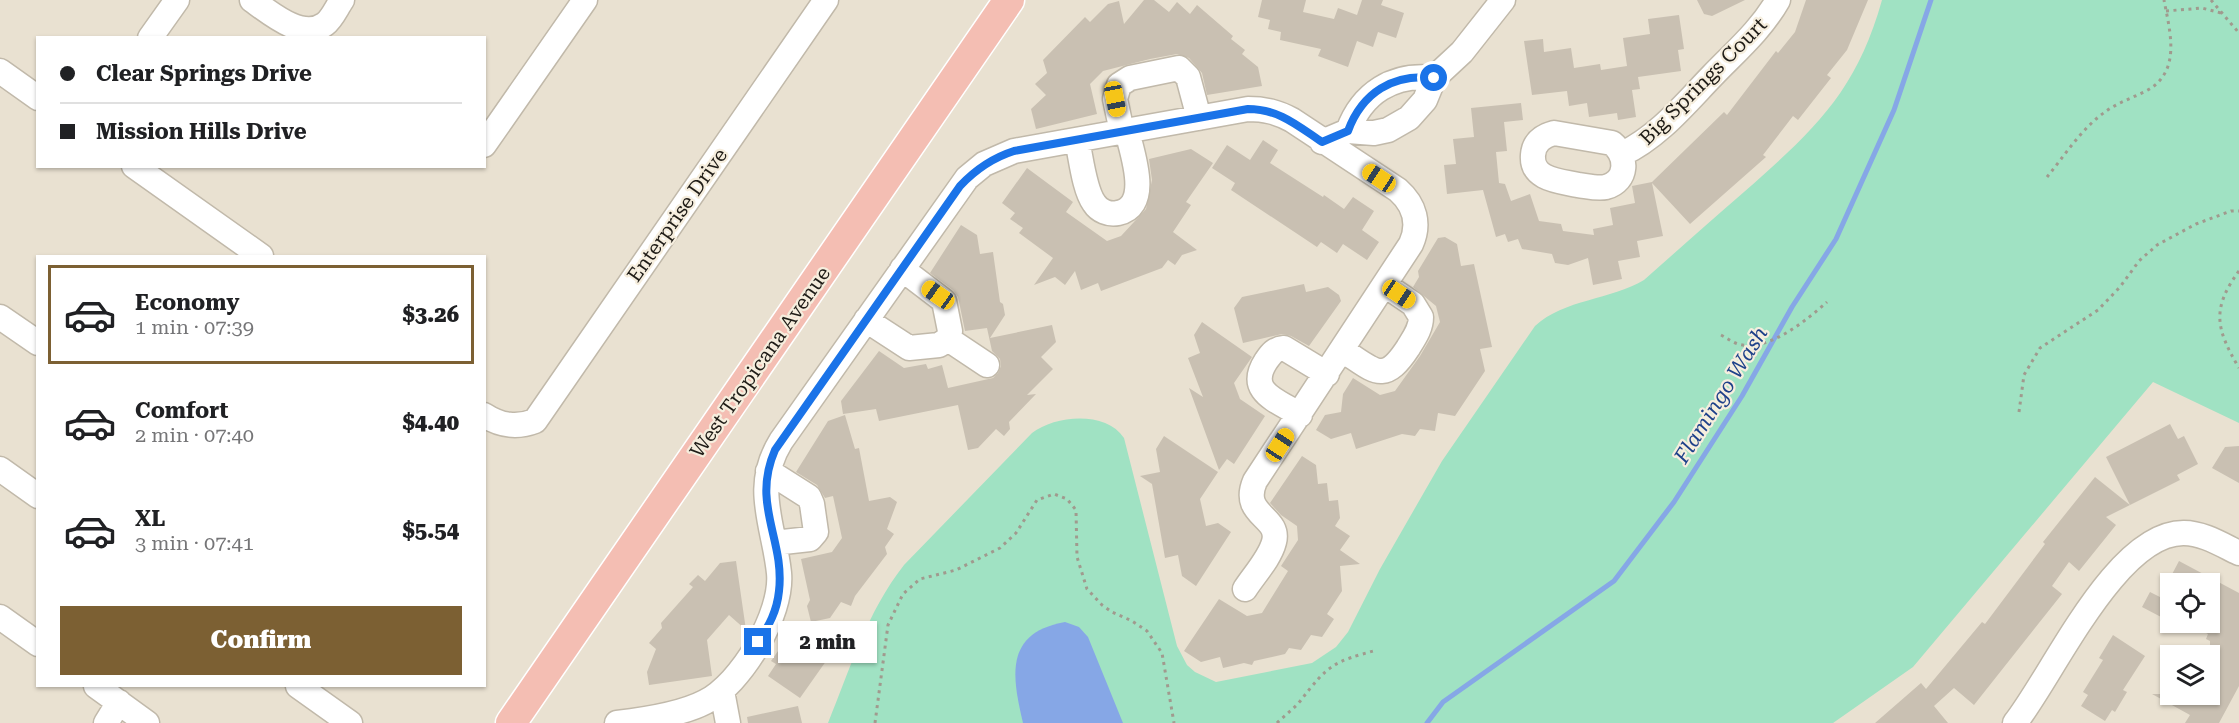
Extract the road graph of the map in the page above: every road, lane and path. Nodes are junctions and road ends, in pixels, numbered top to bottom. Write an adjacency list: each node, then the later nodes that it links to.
1 (177, 0): 14 (street)
2 (252, 0): 3 (street)
3 (342, 0)
4 (585, 0): 22 (street)
5 (826, 0): 44 (street, Enterprise Drive)
6 (1009, 0): 62 (main road, West Tropicana Avenue)
7 (1503, 0): 16 (street)
8 (1778, 0): 24 (street, Big Springs Court)
9 (2164, 0): 11 (path)
10 (2211, 0): 12 (path)
11 (2166, 11): 12 (path); 26 (path)
12 (2221, 12): 13 (path)
13 (2239, 33)
14 (151, 36)
15 (0, 71): 17 (street)
16 (1434, 78): 20 (street); 20 (street)
17 (36, 97)
18 (1199, 118): 19 (street); 19 (street); 23 (street)
19 (1124, 131): 21 (street); 21 (street)
20 (1348, 131): 23 (street)
21 (1077, 140): 29 (street)
22 (486, 142)
23 (1322, 142): 31 (street)
24 (1622, 154)
25 (138, 168): 28 (street)
26 (2047, 177)
27 (2239, 211): 42 (path)
28 (260, 255)
29 (902, 269): 34 (street); 36 (street)
30 (2239, 270): 40 (path)
31 (1385, 285): 38 (street); 38 (street)
32 (1827, 302): 35 (path)
33 (0, 317): 37 (street)
34 (866, 320): 36 (street); 46 (street)
35 (1721, 335)
36 (948, 339): 39 (street)
37 (36, 342)
38 (1342, 350): 41 (street)
39 (987, 365)
40 (2239, 368)
41 (1327, 374): 43 (street); 43 (street)
42 (2019, 412)
43 (1300, 415): 50 (street)
44 (486, 416)
45 (0, 469): 47 (street)
46 (768, 471): 48 (street); 48 (street)
47 (36, 495)
48 (774, 543): 56 (street)
49 (2239, 554): 68 (street)
50 (1245, 589)
51 (0, 617): 52 (street)
52 (36, 643)
53 (1377, 650): 67 (path)
54 (97, 687): 57 (street)
55 (299, 687): 58 (street)
56 (722, 691): 59 (street); 64 (street)
57 (119, 702): 60 (street); 61 (street)
58 (341, 720)
59 (651, 720): 63 (street)
60 (106, 723)
61 (147, 723)
62 (511, 723)
63 (617, 723)
64 (729, 723)
65 (875, 723): 66 (path)
66 (1174, 723)
67 (1277, 723)
68 (2016, 723)

